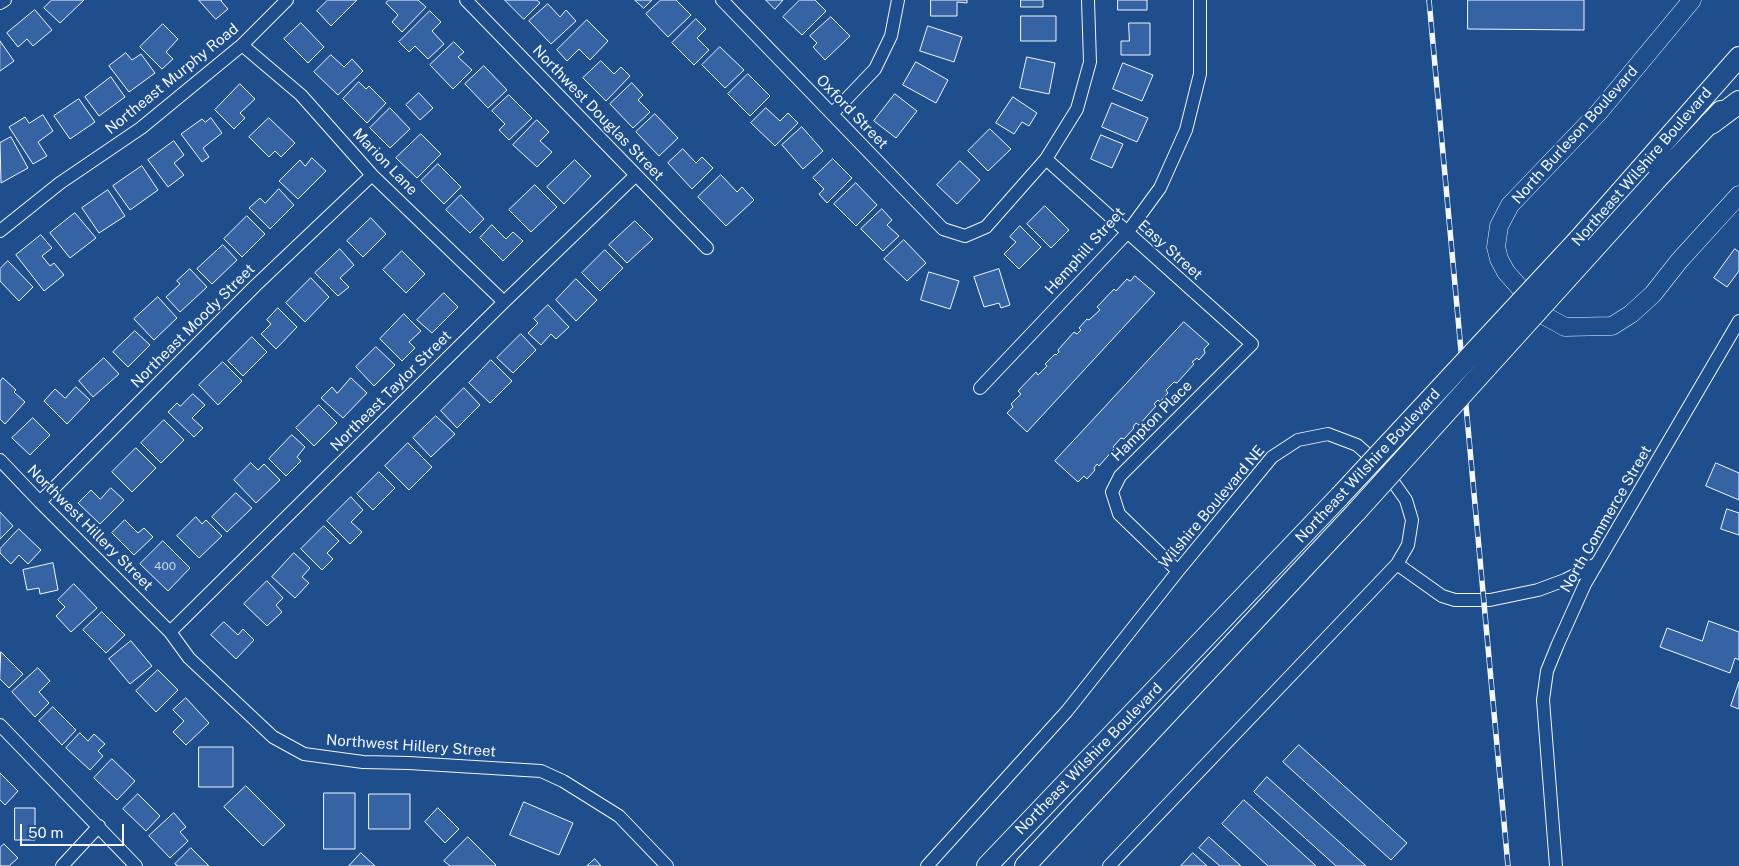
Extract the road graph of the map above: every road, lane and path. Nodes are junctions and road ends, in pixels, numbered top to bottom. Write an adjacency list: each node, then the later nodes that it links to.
1 (4, 0): 9 (street)
2 (287, 0): 10 (street, Northeast Murphy Road)
3 (466, 0): 18 (street, Northwest Douglas Street)
4 (722, 0): 14 (street, Oxford Street)
5 (898, 0): 14 (street)
6 (1088, 0): 16 (street)
7 (1200, 0): 21 (street, Hemphill Street)
8 (1692, 0): 19 (main road, North Burleson Boulevard)
9 (0, 3)
10 (242, 45): 17 (street, Marion Lane); 20 (street, Northeast Murphy Road)
11 (1739, 57): 39 (main road, Northeast Wilshire Boulevard, bridge)
12 (1739, 91): 15 (main road, Northeast Wilshire Boulevard)
13 (1739, 102): 15 (highway)
14 (832, 114): 16 (street, Oxford Street)
15 (1711, 123): 40 (main road, Northeast Wilshire Boulevard, bridge)
16 (1046, 159): 21 (street, Easy Street)
17 (372, 175): 23 (street, Marion Lane); 28 (street, Northeast Moody Street)
18 (636, 175): 22 (street, Northwest Douglas Street); 23 (street, Northeast Taylor Street)
19 (1739, 195)
20 (0, 231)
21 (1127, 233): 25 (street, Easy Street); 26 (street, Hemphill Street)
22 (707, 248)
23 (504, 302): 32 (street, Northeast Taylor Street)
24 (1739, 322): 29 (street, North Commerce Street)
25 (1252, 344): 31 (street, Hampton Place)
26 (980, 388)
27 (0, 460): 28 (street, Northwest Hillery Street)
28 (40, 502): 32 (street, Northwest Hillery Street)
29 (1597, 563): 30 (street); 42 (street, North Commerce Street)
30 (1397, 564): 31 (street, Wilshire Boulevard NE); 41 (street, Wilshire Boulevard NE)
31 (1178, 571): 38 (street, Wilshire Boulevard NE)
32 (170, 632): 37 (street, Northwest Hillery Street)
33 (0, 725): 34 (street)
34 (98, 826): 35 (street); 36 (street)
35 (62, 866)
36 (136, 866)
37 (667, 866)
38 (926, 866)
39 (987, 866)
40 (1025, 866)
41 (1109, 866)
42 (1556, 866)

